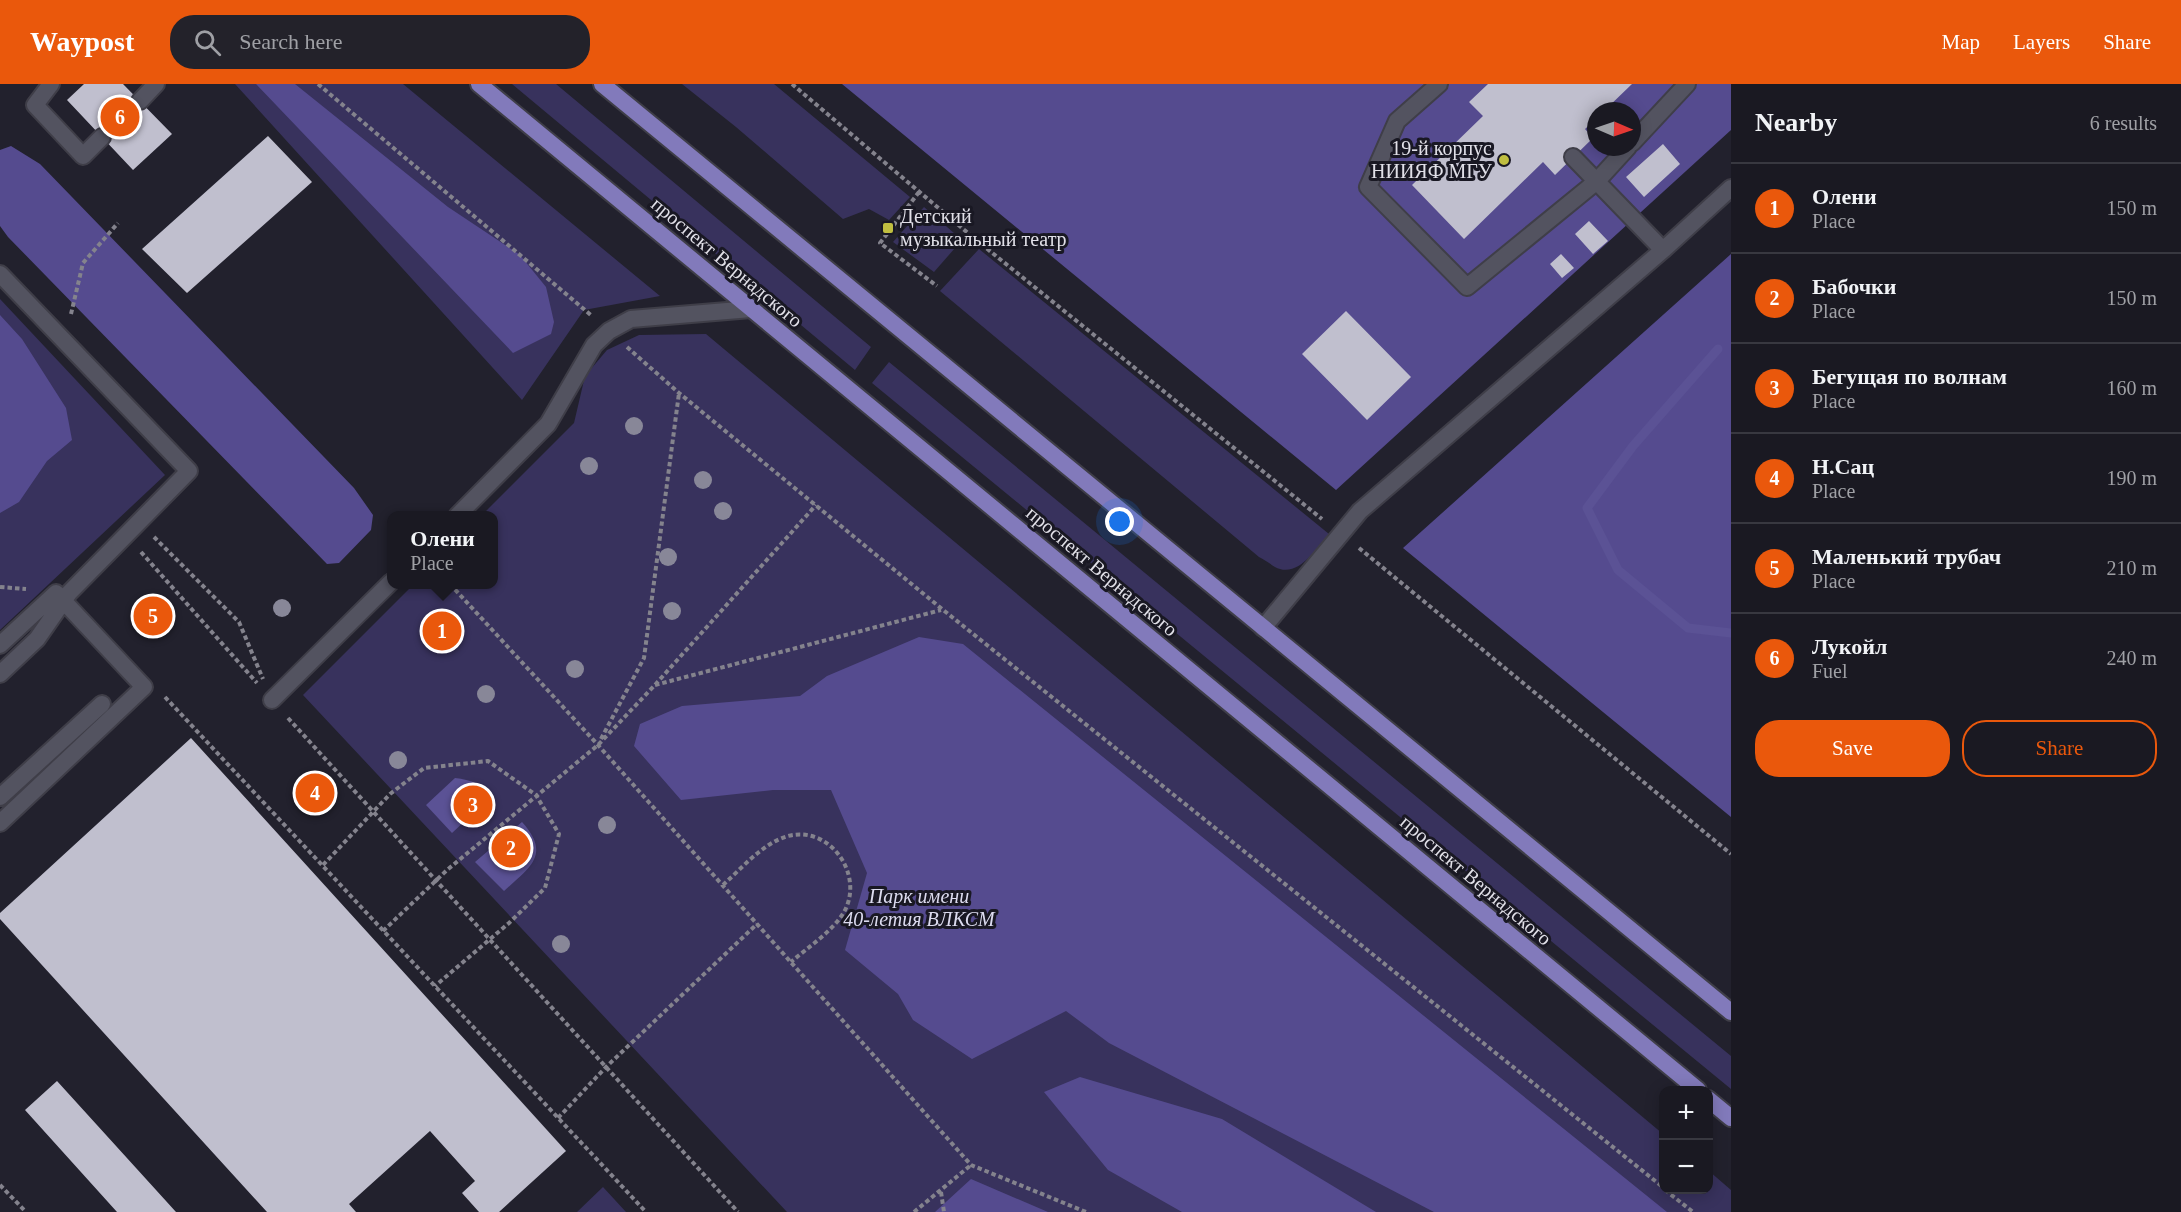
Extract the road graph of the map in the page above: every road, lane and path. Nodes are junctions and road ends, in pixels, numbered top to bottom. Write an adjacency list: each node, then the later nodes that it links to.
1 (51, 84): 11 (lane)
2 (156, 84): 9 (lane)
3 (318, 84): 22 (path)
4 (479, 84): 21 (main road, проспект Вернадского)
5 (602, 84): 33 (main road)
6 (792, 84): 16 (path)
7 (1439, 84): 14 (lane)
8 (1687, 84): 10 (lane)
9 (140, 101)
10 (1641, 133)
11 (102, 137)
12 (1620, 156): 14 (lane)
13 (1573, 157): 14 (lane)
14 (1596, 181): 18 (lane)
15 (1731, 188): 18 (lane)
16 (919, 192): 20 (path); 28 (path)
17 (118, 223): 23 (path)
18 (1663, 250): 28 (lane)
19 (0, 274): 23 (lane)
20 (937, 286)
21 (751, 309): 22 (lane); 56 (main road, проспект Вернадского)
22 (609, 331): 24 (path); 26 (lane)
23 (64, 341): 27 (lane)
24 (679, 393): 25 (path); 40 (path)
25 (816, 505): 32 (path); 36 (path)
26 (463, 511)
27 (139, 522): 35 (lane); 38 (path)
28 (1341, 535): 33 (lane); 45 (path)
29 (161, 575): 38 (path)
30 (387, 586): 38 (lane)
31 (454, 589): 40 (path)
32 (942, 609): 36 (path); 62 (path)
33 (1263, 628): 54 (main road)
34 (0, 645): 44 (lane)
35 (0, 674)
36 (654, 686): 40 (path)
37 (163, 694): 46 (path)
38 (272, 700): 43 (path)
39 (102, 704): 42 (lane)
40 (598, 745): 41 (path); 48 (path)
41 (536, 795): 43 (path); 47 (path); 51 (path)
42 (0, 797)
43 (374, 813): 46 (path); 47 (path)
44 (0, 823)
45 (1731, 854)
46 (323, 866): 50 (path)
47 (436, 880): 50 (path); 51 (path)
48 (723, 885): 49 (path); 52 (path)
49 (757, 924): 52 (path); 55 (path)
50 (383, 931): 53 (path)
51 (489, 939): 53 (path); 55 (path)
52 (791, 962): 60 (path)
53 (435, 986): 58 (path)
54 (1731, 1012)
55 (606, 1068): 58 (path); 67 (path)
56 (1693, 1086)
57 (1713, 1104): 59 (main road)
58 (558, 1118): 66 (path)
59 (1731, 1118)
60 (971, 1165): 63 (path); 70 (path)
61 (0, 1185): 65 (path)
62 (1659, 1185)
63 (940, 1192): 68 (path); 69 (path)
64 (1670, 1194): 71 (path)
65 (26, 1212)
66 (646, 1212)
67 (738, 1212)
68 (914, 1212)
69 (944, 1212)
70 (1086, 1212)
71 (1693, 1212)

